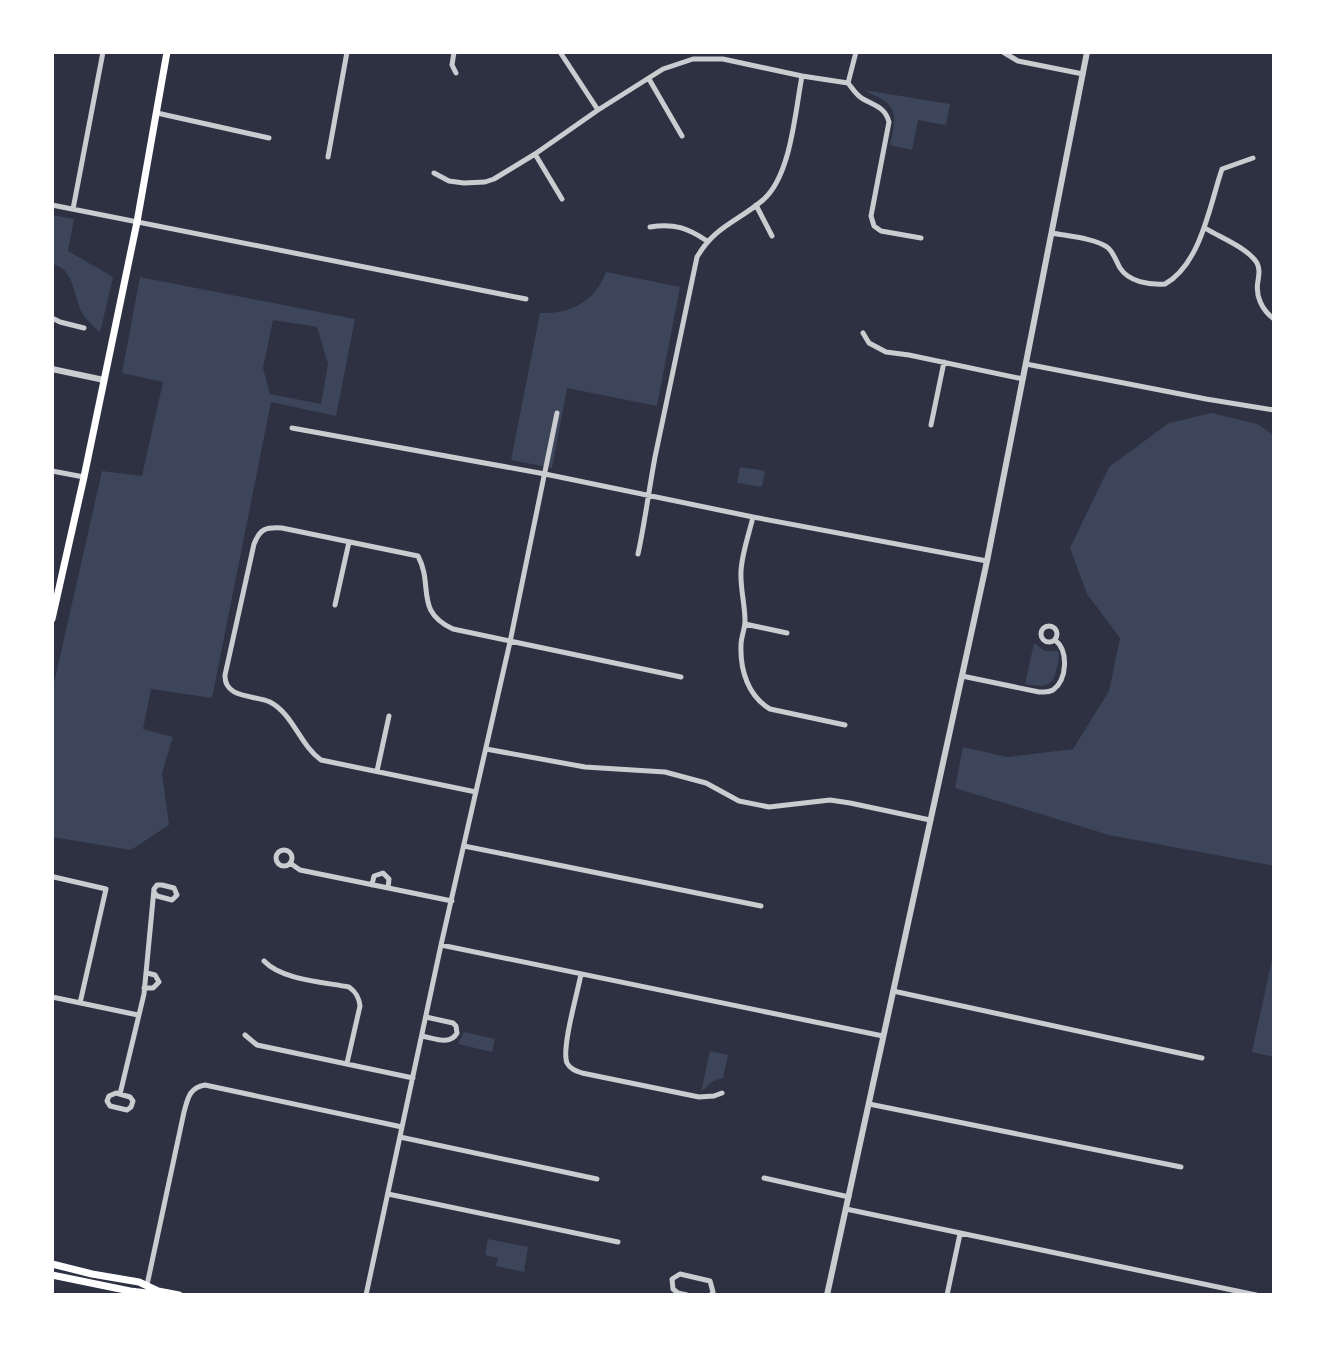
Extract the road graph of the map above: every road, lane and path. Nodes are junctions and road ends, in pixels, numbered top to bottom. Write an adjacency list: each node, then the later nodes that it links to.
1 (103, 52): 25 (street)
2 (167, 52): 15 (main road)
3 (347, 52): 19 (street)
4 (454, 52): 9 (street)
5 (560, 52): 14 (street)
6 (856, 52): 13 (street)
7 (1003, 52): 10 (street)
8 (1087, 52): 10 (street)
9 (456, 73)
10 (1083, 74): 29 (street)
11 (802, 76): 12 (street); 13 (street); 24 (street)
12 (649, 79): 14 (street); 16 (street)
13 (848, 83): 31 (street)
14 (598, 110): 18 (street)
15 (157, 113): 17 (street); 26 (main road)
16 (682, 136)
17 (269, 138)
18 (535, 154): 21 (street); 22 (street)
19 (328, 157)
20 (1253, 158): 28 (street)
21 (434, 173)
22 (562, 199)
23 (52, 205): 25 (street)
24 (756, 205): 30 (street); 32 (street)
25 (73, 209): 26 (street)
26 (137, 222): 33 (street); 42 (main road)
27 (650, 227): 32 (street)
28 (1205, 228): 29 (street); 35 (street)
29 (1052, 233): 39 (street)
30 (772, 236)
31 (921, 238)
32 (707, 241): 50 (street)
33 (526, 299)
34 (52, 318): 36 (street)
35 (1274, 319)
36 (84, 328)
37 (863, 333): 38 (street)
38 (944, 362): 41 (street); 45 (street)
39 (1026, 364): 41 (street); 43 (street)
40 (52, 369): 42 (street)
41 (1023, 379): 54 (street)
42 (104, 380): 49 (main road)
43 (1274, 410)
44 (557, 413): 48 (street)
45 (931, 425)
46 (292, 428): 48 (street)
47 (52, 471): 49 (street)
48 (545, 474): 50 (street); 60 (street)
49 (84, 477): 56 (main road)
50 (648, 495): 51 (street); 53 (street)
51 (753, 517): 54 (street); 57 (street)
52 (349, 542): 55 (street); 60 (street); 66 (street)
53 (638, 554)
54 (987, 561): 61 (street)
55 (335, 605)
56 (52, 619)
57 (745, 624): 58 (street); 64 (street)
58 (787, 633)
59 (1055, 640): 61 (street)
60 (510, 642): 62 (street); 65 (street)
61 (962, 676): 68 (street)
62 (681, 677)
63 (389, 716): 66 (street)
64 (845, 725)
65 (486, 749): 67 (street); 68 (street)
66 (377, 771): 67 (street)
67 (476, 792): 69 (street)
68 (930, 820): 82 (street)
69 (463, 846): 75 (street); 76 (street)
70 (290, 863): 72 (street)
71 (54, 877): 84 (street)
72 (372, 885): 73 (street); 73 (street)
73 (388, 888): 75 (street)
74 (154, 892): 79 (street)
75 (452, 901): 77 (street)
76 (761, 906)
77 (441, 945): 80 (street); 86 (street)
78 (264, 961): 91 (street)
79 (146, 973): 81 (street); 81 (street)
80 (581, 974): 89 (street); 93 (street)
81 (144, 988): 85 (street)
82 (893, 991): 89 (street); 90 (street)
83 (52, 997): 84 (street)
84 (80, 1003): 85 (street)
85 (138, 1015): 94 (street)
86 (426, 1017): 88 (street); 88 (street)
87 (245, 1035): 91 (street)
88 (422, 1036): 92 (street)
89 (883, 1036): 95 (street)
90 (1202, 1058)
91 (347, 1063): 92 (street)
92 (413, 1078): 96 (street)
93 (722, 1093)
94 (120, 1094): 94 (street)
95 (869, 1104): 98 (street); 102 (street)
96 (402, 1127): 97 (street); 108 (street)
97 (400, 1137): 100 (street); 101 (street)
98 (1181, 1167)
99 (764, 1178): 102 (street)
100 (597, 1179)
101 (388, 1194): 105 (street); 111 (street)
102 (849, 1197): 103 (street)
103 (846, 1209): 104 (street); 114 (street)
104 (960, 1234): 115 (street); 116 (street)
105 (618, 1242)
106 (52, 1264): 108 (main road)
107 (52, 1275): 109 (main road)
108 (147, 1285): 109 (main road)
109 (158, 1291): 110 (main road)
110 (179, 1295)
111 (366, 1295)
112 (687, 1295): 113 (street)
113 (711, 1295)
114 (827, 1295)
115 (947, 1295)
116 (1256, 1295)

